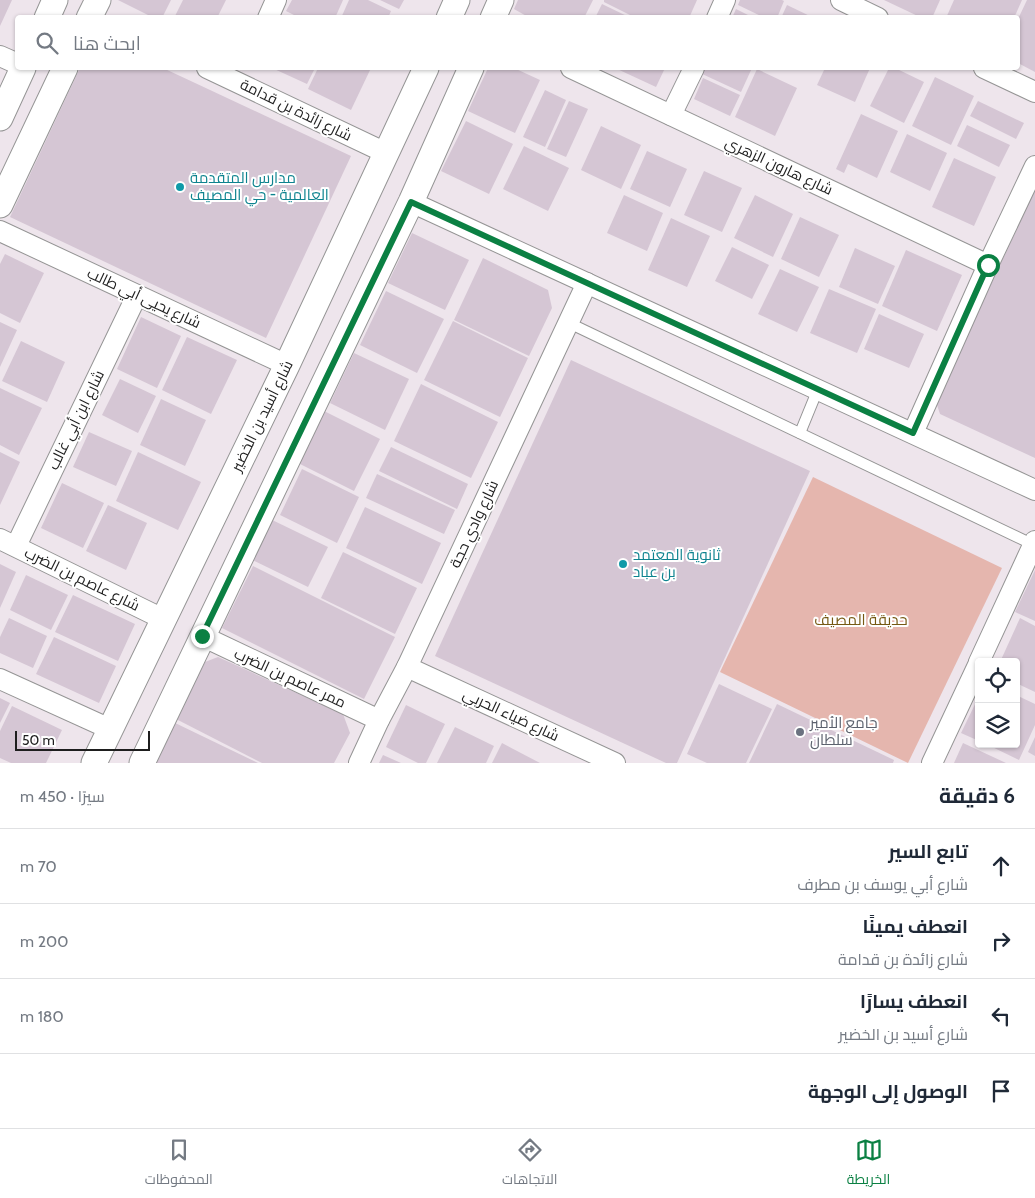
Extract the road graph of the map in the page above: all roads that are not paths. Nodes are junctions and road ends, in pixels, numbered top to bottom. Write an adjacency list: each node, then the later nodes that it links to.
1 (55, 0): 7 (street)
2 (276, 0): 8 (street)
3 (457, 0): 9 (street)
4 (502, 0): 10 (street)
5 (725, 0): 11 (street)
6 (841, 0): 12 (street)
7 (48, 15)
8 (269, 15)
9 (450, 15)
10 (494, 15)
11 (718, 15)
12 (872, 15)
13 (0, 56): 14 (street)
14 (15, 63)
15 (23, 70): 26 (street)
16 (65, 70): 30 (street)
17 (217, 70): 23 (street, شارع زائدة بن قدامة)
18 (425, 70): 27 (street, شارع أسيد بن الخضير)
19 (470, 70): 29 (street)
20 (575, 70): 25 (street, شارع هارون الزهري)
21 (693, 70): 25 (street)
22 (988, 70): 24 (street)
23 (241, 75): 27 (street, شارع زائدة بن قدامة)
24 (1035, 92)
25 (672, 115): 32 (street, شارع هارون الزهري)
26 (0, 118)
27 (386, 153): 36 (street, شارع أسيد بن الخضير)
28 (1035, 166): 32 (street)
29 (411, 202): 33 (street); 44 (street)
30 (0, 205)
31 (0, 231): 34 (street, شارع يحيى أبي طالب)
32 (988, 265): 39 (street)
33 (587, 283): 35 (street, شارع وادي حجة); 37 (street)
34 (137, 294): 36 (street, شارع يحيى أبي طالب); 41 (street, شارع ابن أبي غالب)
35 (569, 322): 38 (lane); 46 (street, شارع وادي حجة)
36 (287, 365): 43 (street, شارع أسيد بن الخضير)
37 (818, 390): 38 (lane); 39 (street)
38 (800, 433): 42 (lane)
39 (913, 433): 40 (street)
40 (1035, 490)
41 (8, 542): 43 (street, شارع عاصم بن الضرب)
42 (1034, 543): 45 (street)
43 (163, 619): 50 (street, شارع أسيد بن الخضير)
44 (202, 636): 49 (street, ممر عاصم بن الضرب); 52 (street)
45 (981, 658)
46 (407, 667): 49 (street, شارع وادي حجة); 54 (street, شارع ضياء الحربي)
47 (975, 671): 55 (street)
48 (0, 679): 50 (street)
49 (379, 720): 53 (street, شارع وادي حجة)
50 (110, 729): 51 (street, شارع أسيد بن الخضير)
51 (94, 763)
52 (142, 763)
53 (359, 763)
54 (615, 763)
55 (932, 763)

